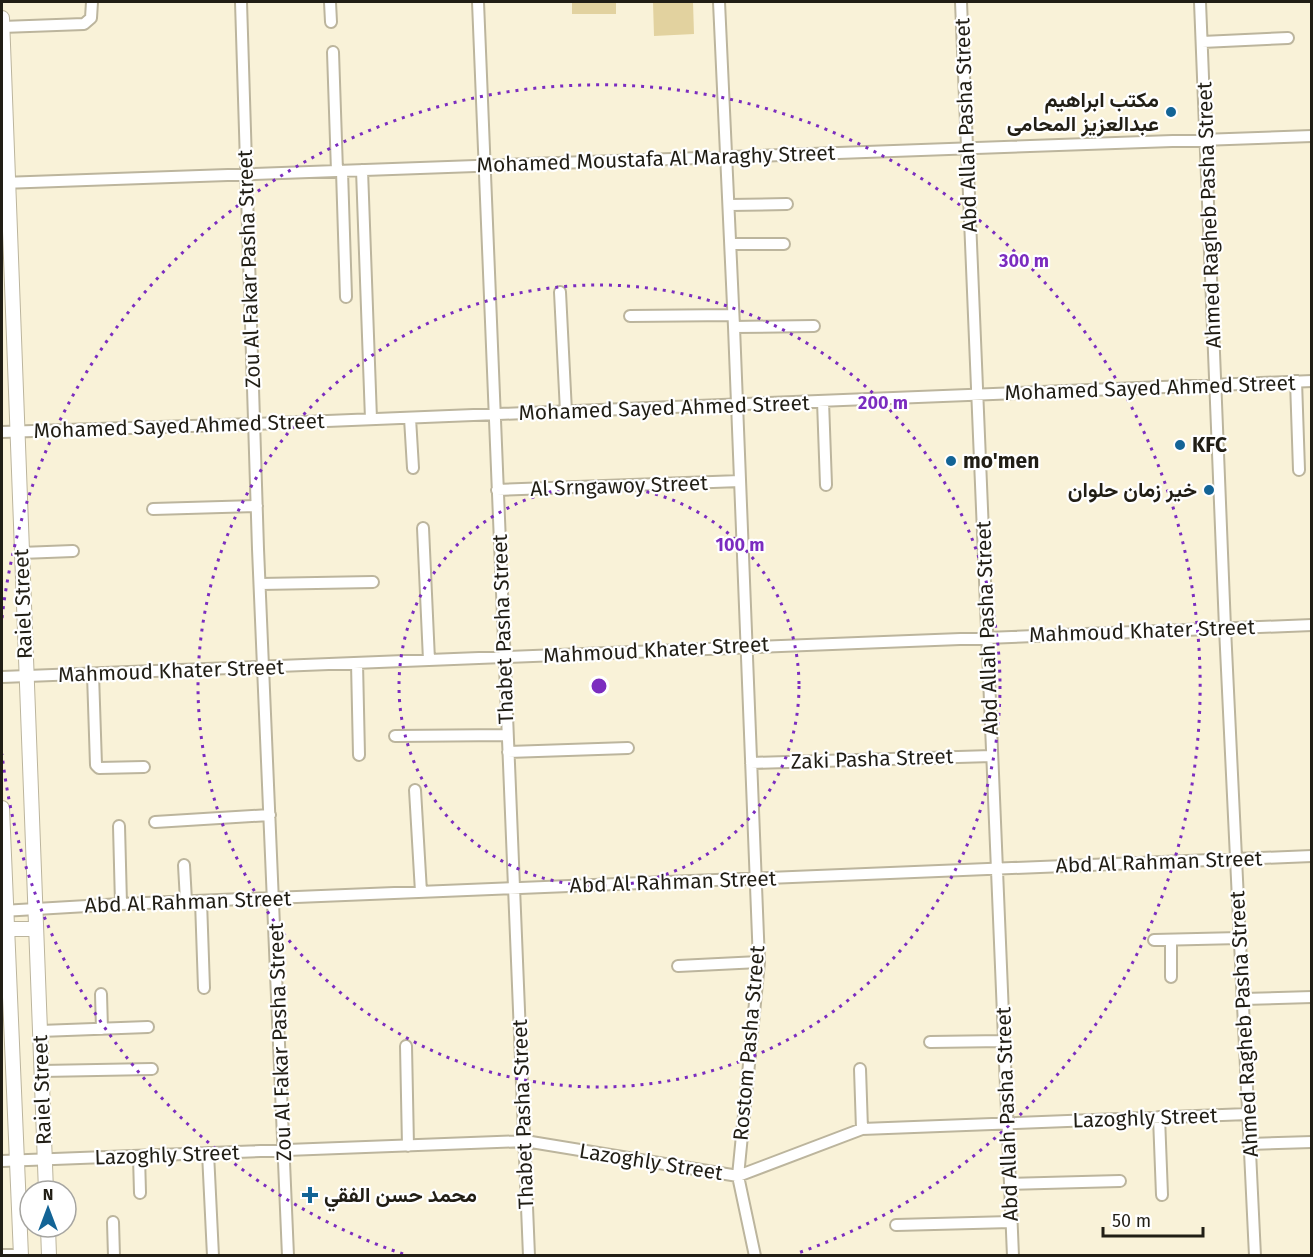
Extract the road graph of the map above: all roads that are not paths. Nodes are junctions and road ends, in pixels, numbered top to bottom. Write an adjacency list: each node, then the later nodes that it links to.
1 (92, 2): 10 (street)
2 (241, 2): 22 (street, Zou Al Fakar Pasha Street)
3 (330, 2): 9 (street)
4 (478, 2): 19 (street, Thabet Pasha Street)
5 (719, 2): 18 (street, Rostom Pasha Street)
6 (962, 2): 17 (street, Abd Allah Pasha Street)
7 (1200, 2): 12 (street, Ahmed Ragheb Pasha Street)
8 (2, 18): 10 (street, Raiel Street)
9 (331, 22)
10 (2, 27): 14 (street, Raiel Street)
11 (1288, 38): 12 (street)
12 (1202, 42): 16 (street, Ahmed Ragheb Pasha Street)
13 (333, 52): 21 (street)
14 (2, 86): 23 (street, Raiel Street)
15 (1311, 136): 16 (street, Mohamed Moustafa Al Maraghy Street)
16 (1206, 140): 17 (street, Mohamed Moustafa Al Maraghy Street); 36 (street, Ahmed Ragheb Pasha Street)
17 (967, 148): 18 (street, Mohamed Moustafa Al Maraghy Street); 37 (street, Abd Allah Pasha Street)
18 (727, 157): 19 (street, Mohamed Moustafa Al Maraghy Street); 25 (street, Rostom Pasha Street)
19 (484, 166): 20 (street, Mohamed Moustafa Al Maraghy Street); 41 (street, Thabet Pasha Street)
20 (362, 170): 21 (street, Mohamed Moustafa Al Maraghy Street); 43 (street)
21 (339, 171): 22 (street, Mohamed Moustafa Al Maraghy Street); 29 (street)
22 (246, 175): 23 (street, Mohamed Moustafa Al Maraghy Street); 44 (street, Zou Al Fakar Pasha Street)
23 (4, 183): 45 (street, Raiel Street)
24 (787, 204): 25 (street)
25 (729, 205): 26 (street, Rostom Pasha Street)
26 (731, 244): 27 (street); 30 (street, Rostom Pasha Street)
27 (784, 244)
28 (560, 292): 40 (street)
29 (346, 297)
30 (733, 315): 31 (street); 33 (street, Rostom Pasha Street)
31 (630, 316)
32 (814, 326): 33 (street)
33 (734, 327): 39 (street, Rostom Pasha Street)
34 (1296, 381): 35 (street, Mohamed Sayed Ahmed Street); 36 (street, Mohamed Sayed Ahmed Street); 48 (street)
35 (1311, 381)
36 (1215, 385): 37 (street, Mohamed Sayed Ahmed Street); 60 (street, Ahmed Ragheb Pasha Street)
37 (978, 395): 38 (street, Mohamed Sayed Ahmed Street); 61 (street, Abd Allah Pasha Street)
38 (823, 401): 39 (street, Mohamed Sayed Ahmed Street); 50 (street)
39 (737, 405): 40 (street, Mohamed Sayed Ahmed Street); 49 (street, Rostom Pasha Street)
40 (566, 412): 41 (street, Mohamed Sayed Ahmed Street)
41 (494, 415): 42 (street, Mohamed Sayed Ahmed Street); 51 (street, Thabet Pasha Street)
42 (410, 418): 43 (street, Mohamed Sayed Ahmed Street); 47 (street)
43 (371, 419): 44 (street, Mohamed Sayed Ahmed Street)
44 (254, 424): 45 (street, Mohamed Sayed Ahmed Street); 52 (street, Zou Al Fakar Pasha Street)
45 (17, 431): 46 (street, Mohamed Sayed Ahmed Street); 56 (street, Raiel Street)
46 (2, 432)
47 (413, 468)
48 (1299, 470)
49 (740, 481): 51 (street, Al Srngawoy Street); 62 (street, Rostom Pasha Street)
50 (826, 485)
51 (497, 490): 63 (street, Thabet Pasha Street)
52 (257, 506): 53 (street); 58 (street, Zou Al Fakar Pasha Street)
53 (153, 509)
54 (423, 528): 64 (street)
55 (73, 551): 56 (street)
56 (21, 553): 68 (street, Raiel Street)
57 (373, 582): 58 (street)
58 (260, 584): 66 (street, Zou Al Fakar Pasha Street)
59 (1311, 624): 60 (street, Mahmoud Khater Street)
60 (1226, 628): 61 (street, Mahmoud Khater Street); 84 (street, Ahmed Ragheb Pasha Street)
61 (987, 638): 62 (street, Mahmoud Khater Street); 75 (street, Abd Allah Pasha Street)
62 (747, 646): 63 (street, Mahmoud Khater Street); 76 (street, Rostom Pasha Street)
63 (504, 657): 64 (street, Mahmoud Khater Street); 70 (street, Thabet Pasha Street)
64 (429, 660): 65 (street, Mahmoud Khater Street)
65 (357, 663): 66 (street, Mahmoud Khater Street); 74 (street)
66 (264, 667): 67 (street, Mahmoud Khater Street); 80 (street, Zou Al Fakar Pasha Street)
67 (93, 674): 68 (street, Mahmoud Khater Street); 77 (street)
68 (26, 676): 69 (street, Mahmoud Khater Street); 94 (street, Raiel Street)
69 (2, 677)
70 (507, 735): 71 (street); 73 (street, Thabet Pasha Street)
71 (395, 736)
72 (628, 748): 73 (street)
73 (508, 752): 88 (street, Thabet Pasha Street)
74 (359, 755)
75 (992, 756): 76 (street, Zaki Pasha Street); 86 (street, Abd Allah Pasha Street)
76 (751, 763): 87 (street, Rostom Pasha Street)
77 (144, 767)
78 (415, 790): 89 (street)
79 (2, 808): 95 (street, Raiel Street)
80 (270, 815): 81 (street); 90 (street, Zou Al Fakar Pasha Street)
81 (155, 822)
82 (119, 826): 93 (street)
83 (1311, 856): 84 (street, Abd Al Rahman Street)
84 (1237, 859): 86 (street, Abd Al Rahman Street); 98 (street, Ahmed Ragheb Pasha Street)
85 (184, 865): 91 (street)
86 (997, 869): 87 (street, Abd Al Rahman Street); 111 (street, Abd Allah Pasha Street)
87 (756, 879): 88 (street, Abd Al Rahman Street); 101 (street, Rostom Pasha Street)
88 (514, 888): 89 (street, Abd Al Rahman Street); 121 (street, Thabet Pasha Street)
89 (421, 892): 90 (street, Abd Al Rahman Street)
90 (274, 898): 92 (street, Abd Al Rahman Street); 125 (street, Zou Al Fakar Pasha Street)
91 (186, 901): 92 (street, Abd Al Rahman Street); 93 (street, Abd Al Rahman Street)
92 (201, 901): 104 (street)
93 (121, 904): 94 (street, Abd Al Rahman Street)
94 (35, 909): 95 (street, Abd Al Rahman Street); 97 (street, Raiel Street)
95 (4, 911): 96 (street, Raiel Street)
96 (7, 929): 97 (street); 130 (street, Raiel Street)
97 (36, 929): 110 (street, Raiel Street)
98 (1240, 938): 100 (street); 107 (street, Ahmed Ragheb Pasha Street)
99 (1154, 940): 100 (street)
100 (1171, 940): 103 (street)
101 (759, 962): 102 (street); 131 (street, Rostom Pasha Street)
102 (678, 966)
103 (1171, 977)
104 (204, 988)
105 (101, 994): 109 (street)
106 (1311, 997): 107 (street)
107 (1243, 999): 117 (street, Ahmed Ragheb Pasha Street)
108 (148, 1027): 109 (street)
109 (102, 1029): 110 (street)
110 (40, 1031): 116 (street, Raiel Street)
111 (1004, 1041): 112 (street); 119 (street, Abd Allah Pasha Street)
112 (930, 1042)
113 (406, 1046): 124 (street)
114 (152, 1069): 116 (street)
115 (860, 1069): 120 (street)
116 (42, 1071): 128 (street, Raiel Street)
117 (1248, 1114): 118 (street, Lazoghly Street); 123 (street, Ahmed Ragheb Pasha Street)
118 (1159, 1117): 119 (street, Lazoghly Street); 136 (street)
119 (1007, 1123): 120 (street, Lazoghly Street); 134 (street, Abd Allah Pasha Street)
120 (862, 1128): 131 (street, Lazoghly Street)
121 (525, 1141): 124 (street, Lazoghly Street); 131 (street, Lazoghly Street); 147 (street, Thabet Pasha Street)
122 (1311, 1142): 123 (street)
123 (1249, 1144): 150 (street, Ahmed Ragheb Pasha Street)
124 (408, 1146): 125 (street, Lazoghly Street)
125 (284, 1150): 126 (street, Lazoghly Street); 146 (street, Zou Al Fakar Pasha Street)
126 (208, 1153): 127 (street, Lazoghly Street); 145 (street)
127 (139, 1156): 128 (street, Lazoghly Street); 135 (street)
128 (45, 1159): 130 (street, Lazoghly Street); 132 (street, Raiel Street)
129 (2, 1161): 130 (street, Lazoghly Street)
130 (17, 1161): 142 (street, Raiel Street)
131 (738, 1176): 148 (street, Rostom Pasha Street)
132 (46, 1179)
133 (1120, 1181): 134 (street)
134 (1010, 1184): 138 (street, Abd Allah Pasha Street)
135 (140, 1193)
136 (1162, 1195)
137 (113, 1222): 144 (street)
138 (1011, 1222): 139 (street); 149 (street, Abd Allah Pasha Street)
139 (896, 1225)
140 (48, 1239): 143 (street)
141 (2, 1255): 142 (street)
142 (21, 1255)
143 (49, 1256)
144 (114, 1256)
145 (213, 1256)
146 (288, 1256)
147 (529, 1256)
148 (755, 1256)
149 (1012, 1256)
150 (1255, 1256)

